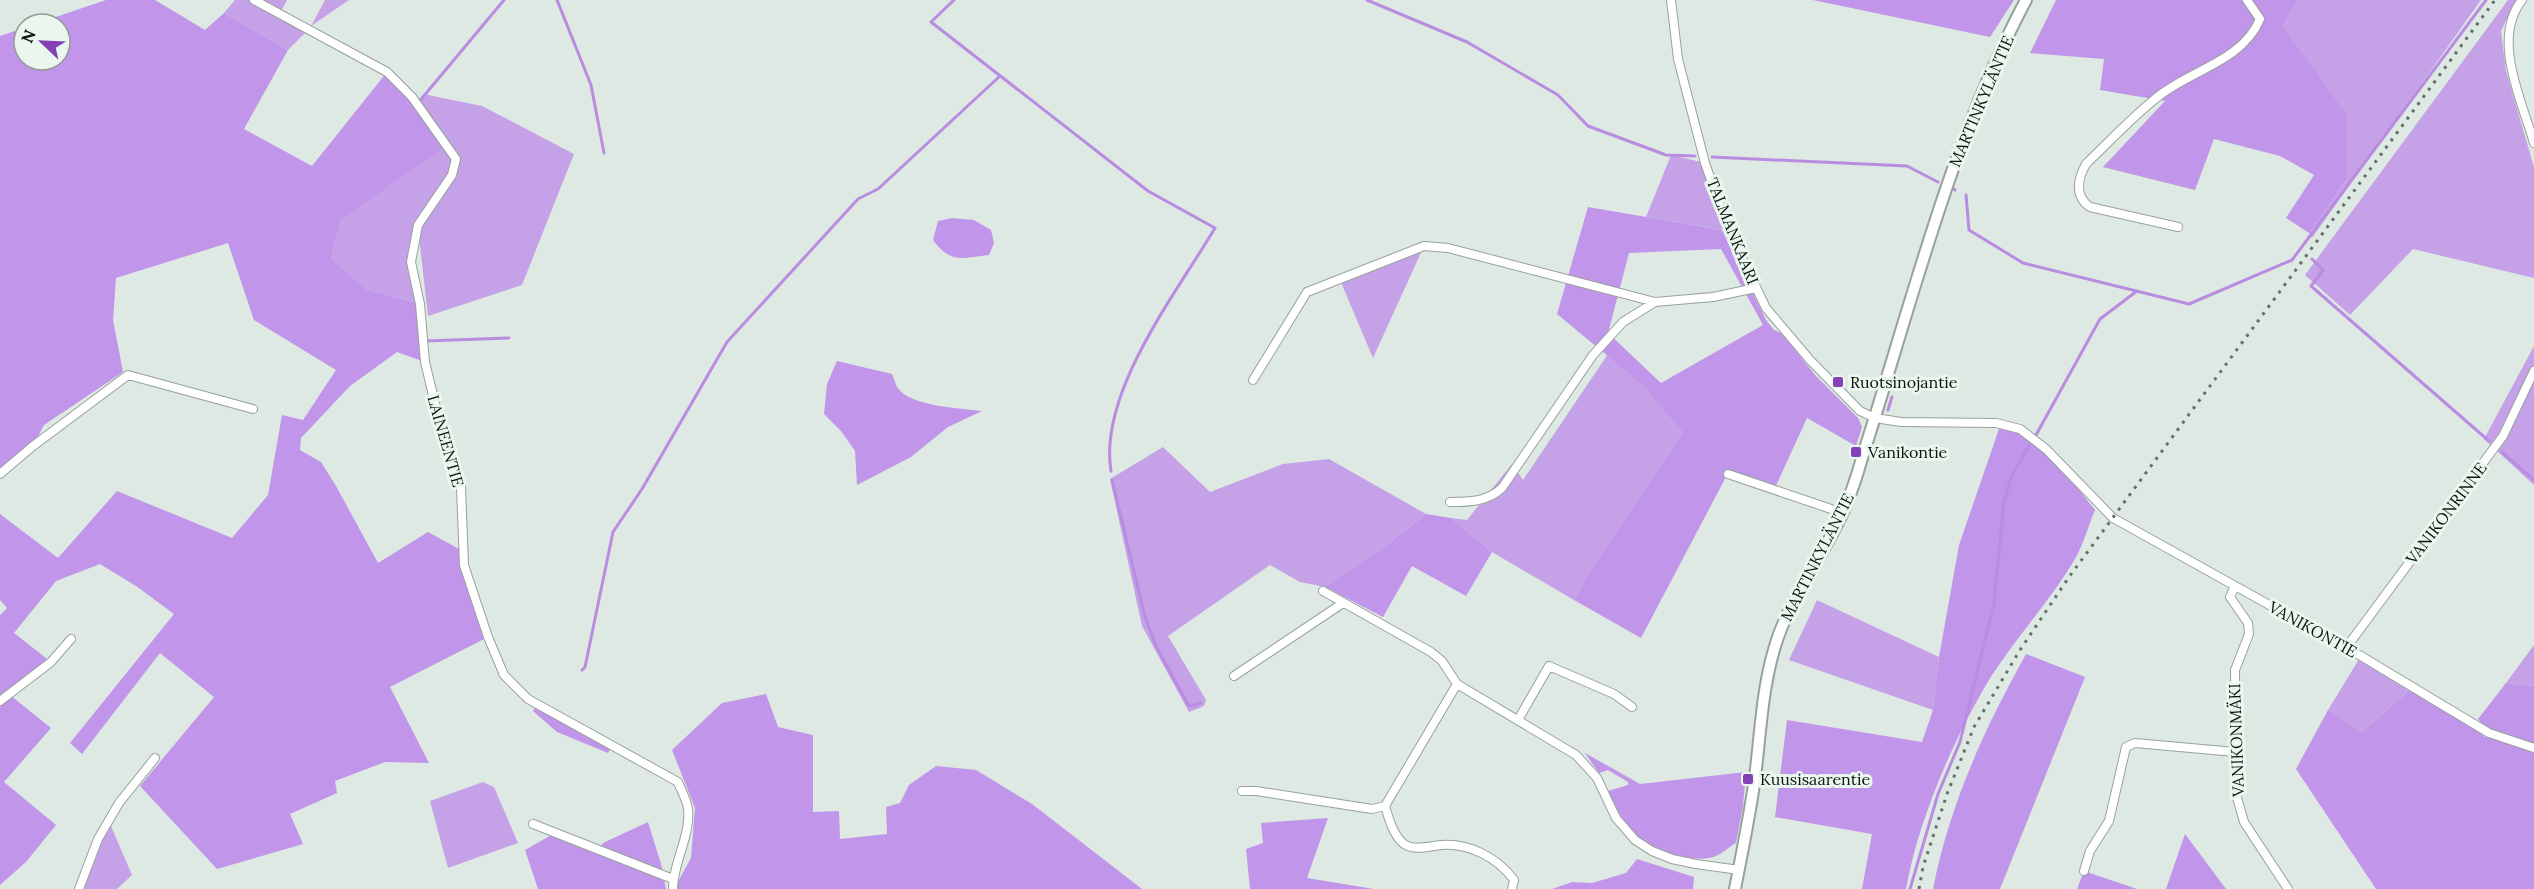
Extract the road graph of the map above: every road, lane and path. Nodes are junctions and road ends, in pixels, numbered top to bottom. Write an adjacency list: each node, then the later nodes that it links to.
1 (254, 0): 36 (street, LAINEENTIE)
2 (1671, 0): 8 (street, TALMANKAARI)
3 (2026, 0): 13 (street, MARTINKYLÄNTIE)
4 (2247, 0): 7 (street)
5 (2522, 0): 6 (street)
6 (2534, 143)
7 (2178, 227)
8 (1756, 288): 9 (street); 13 (street, TALMANKAARI)
9 (1655, 302): 11 (street); 16 (street)
10 (2534, 371): 22 (street, VANIKONRINNE)
11 (1253, 380)
12 (253, 409): 14 (street)
13 (1875, 418): 17 (street, MARTINKYLÄNTIE); 18 (street, VANIKONTIE)
14 (0, 474)
15 (1728, 474): 17 (street)
16 (1450, 502)
17 (1843, 513): 34 (street, MARTINKYLÄNTIE)
18 (2235, 586): 22 (street, VANIKONTIE); 29 (street, VANIKONMÄKI)
19 (1323, 591): 20 (street)
20 (1343, 603): 23 (street); 24 (street)
21 (71, 639): 25 (street)
22 (2346, 648): 28 (street, VANIKONTIE)
23 (1234, 676)
24 (1457, 684): 27 (street); 32 (street)
25 (0, 701)
26 (1632, 707): 27 (street)
27 (1518, 720): 34 (street)
28 (2534, 748)
29 (2235, 752): 35 (street); 41 (street, VANIKONMÄKI)
30 (155, 758): 37 (street)
31 (1242, 791): 32 (street)
32 (1385, 807): 39 (street)
33 (532, 824): 36 (street)
34 (1739, 870): 40 (street, MARTINKYLÄNTIE)
35 (2084, 871)
36 (673, 879): 38 (street, LAINEENTIE)
37 (79, 889)
38 (673, 889)
39 (1512, 889)
40 (1735, 889)
41 (2288, 889)

